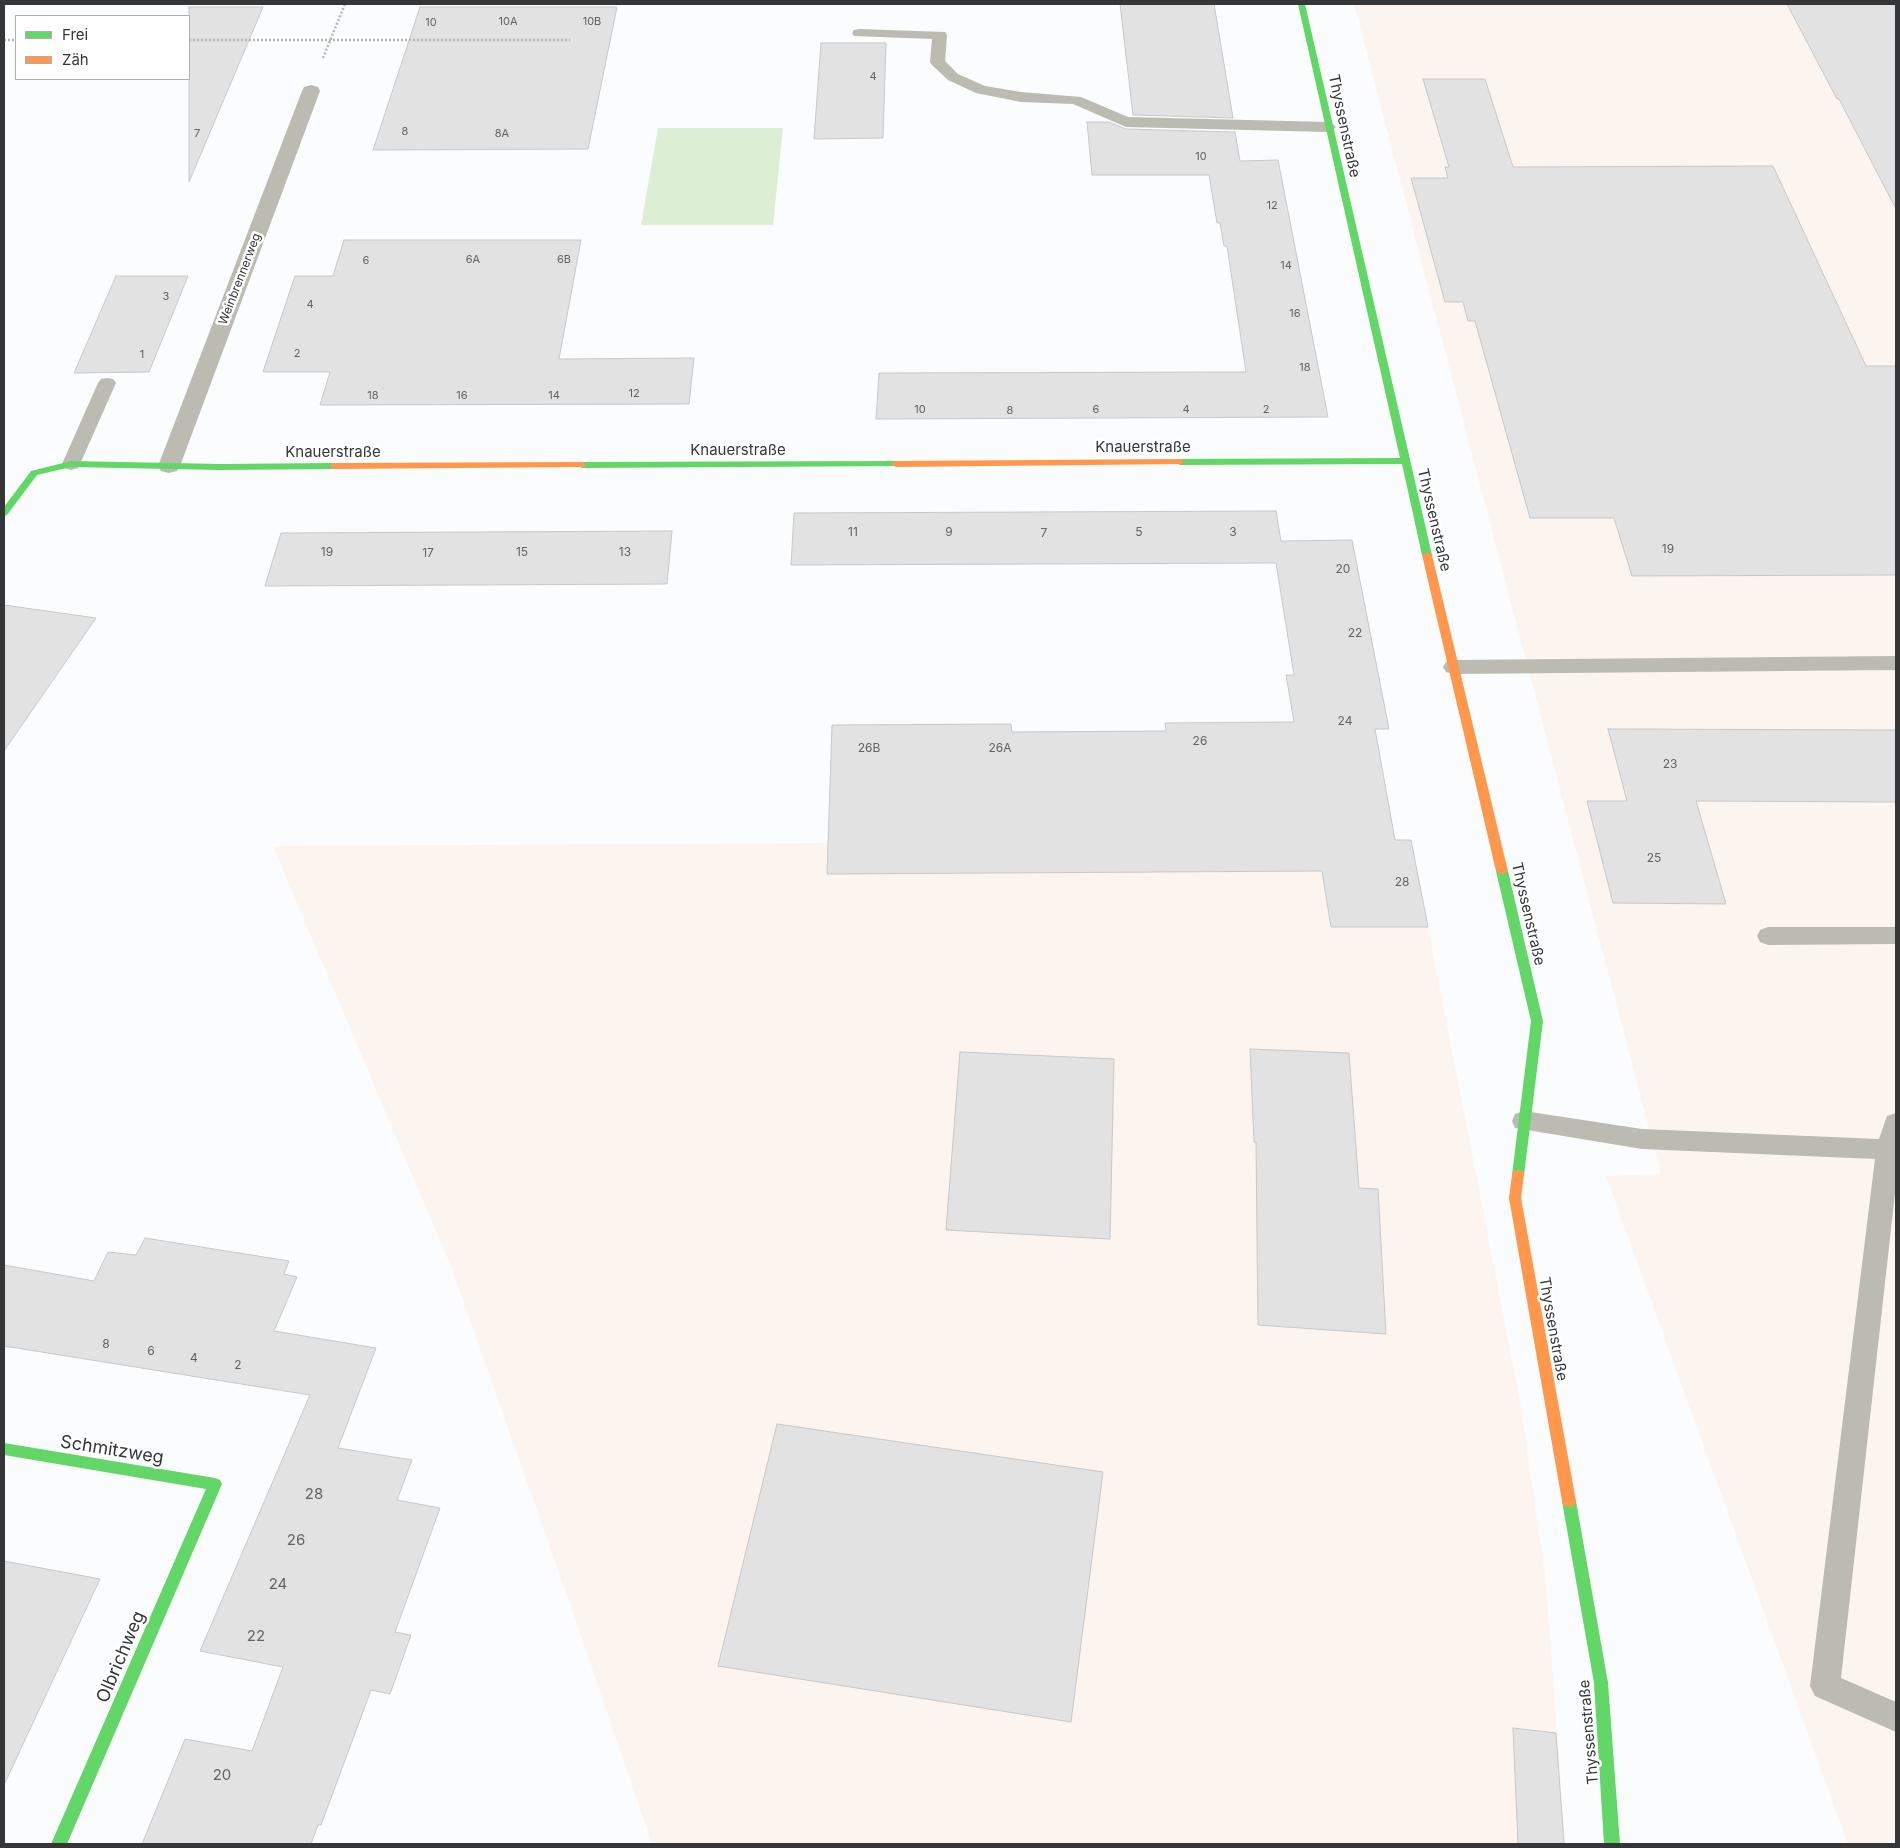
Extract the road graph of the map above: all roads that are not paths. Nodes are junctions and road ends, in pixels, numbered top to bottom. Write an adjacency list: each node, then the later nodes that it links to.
1 (1301, 4): 4 (street, Thyssenstraße)
2 (859, 33): 4 (lane)
3 (312, 91): 8 (street, Weinbrennerweg)
4 (1328, 127): 6 (street, Thyssenstraße)
5 (107, 384): 7 (lane)
6 (1405, 461): 8 (street, Knauerstraße); 11 (street, Thyssenstraße)
7 (71, 464): 8 (street, Knauerstraße); 9 (street, Knauerstraße)
8 (168, 466)
9 (4, 513)
10 (1896, 663): 11 (lane)
11 (1453, 667): 14 (street, Thyssenstraße)
12 (1768, 936): 13 (lane)
13 (1896, 936)
14 (1524, 1121): 16 (lane); 21 (street, Thyssenstraße)
15 (1896, 1123): 16 (lane)
16 (1888, 1150): 19 (lane)
17 (4, 1449): 18 (street, Schmitzweg)
18 (215, 1484): 20 (street, Olbrichweg)
19 (1896, 1718)
20 (59, 1844)
21 (1612, 1844)

